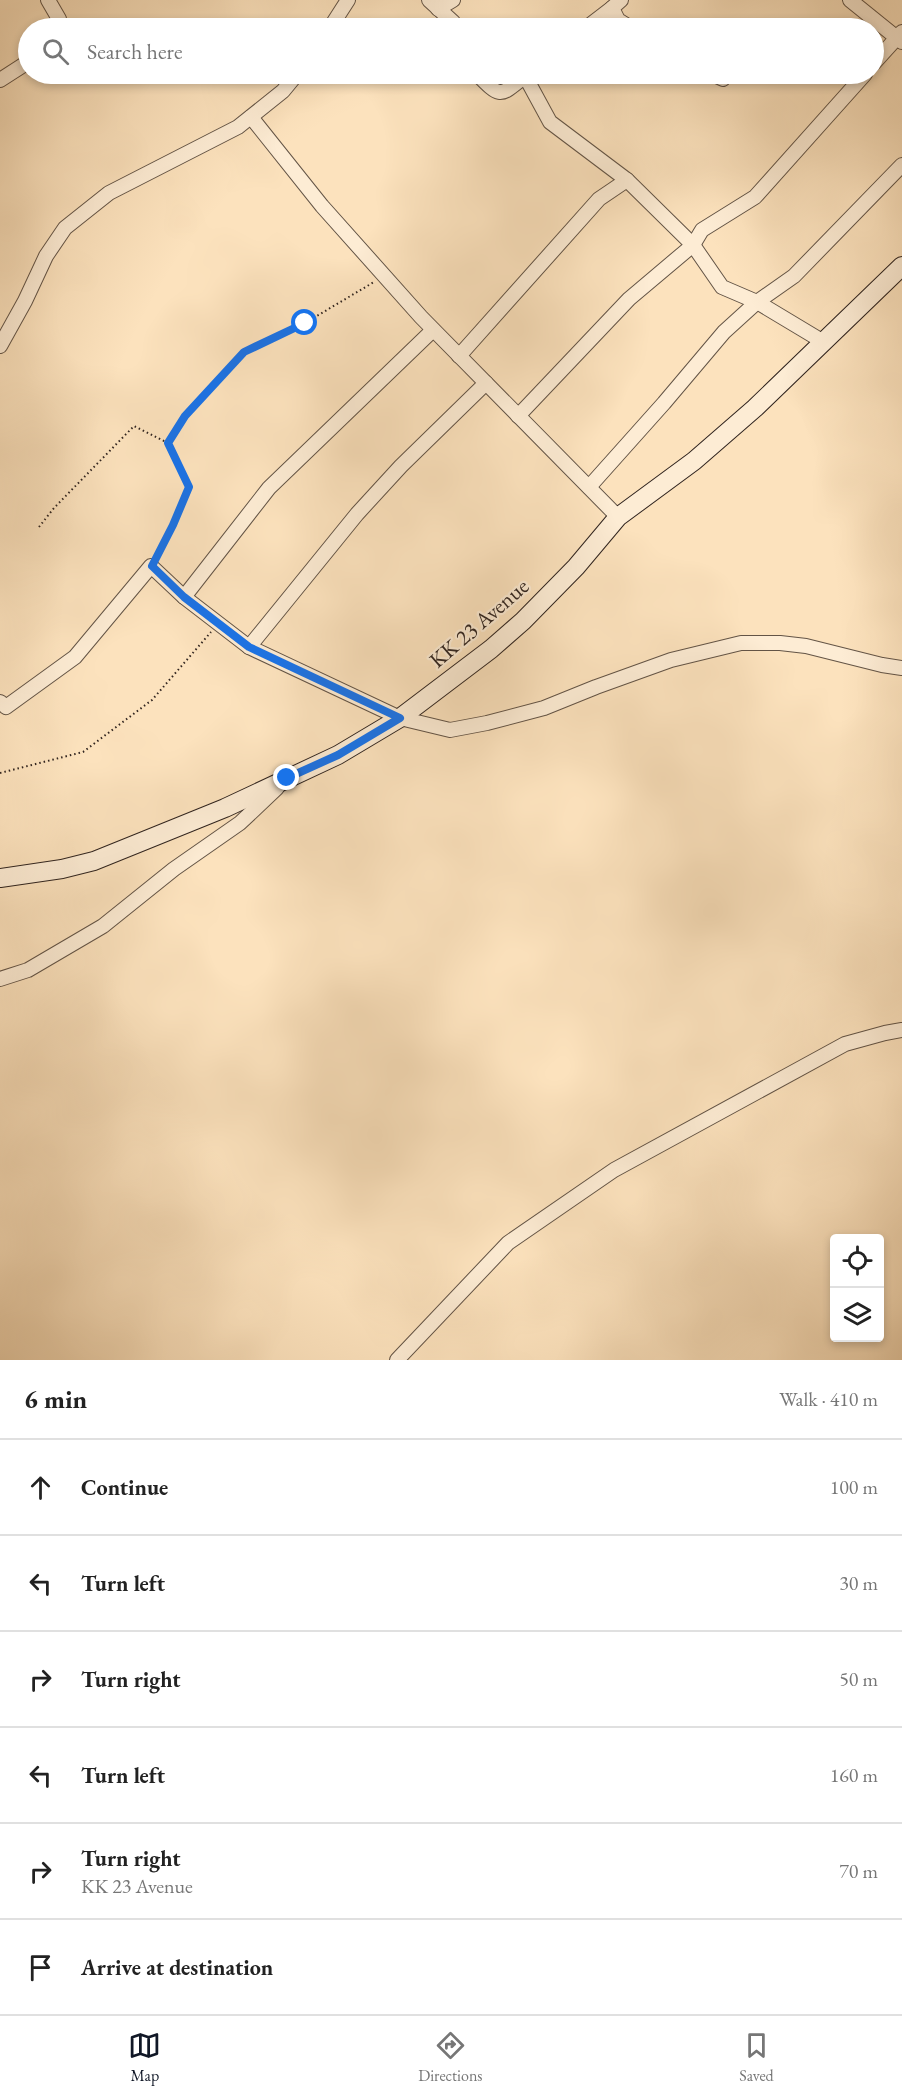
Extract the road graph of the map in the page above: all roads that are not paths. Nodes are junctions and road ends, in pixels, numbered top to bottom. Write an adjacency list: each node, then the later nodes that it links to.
1 (48, 0): 7 (street)
2 (348, 0): 8 (street)
3 (453, 0): 6 (street)
4 (850, 0): 11 (street)
5 (617, 4): 10 (street)
6 (434, 5): 9 (street)
7 (58, 18)
8 (336, 18)
9 (447, 18)
10 (599, 18)
11 (874, 18)
12 (884, 25): 13 (street)
13 (900, 37): 14 (street)
14 (884, 52)
15 (18, 68): 16 (street)
16 (0, 80)
17 (289, 84): 22 (street)
18 (487, 84): 19 (street)
19 (514, 84)
20 (531, 84): 24 (street)
21 (855, 84): 25 (street)
22 (251, 117): 28 (street); 30 (street)
23 (902, 165): 27 (street)
24 (627, 180): 25 (street); 31 (street)
25 (693, 245): 27 (street); 33 (street)
26 (902, 266): 29 (main road, KK 23 Avenue)
27 (757, 303): 29 (street); 34 (street)
28 (433, 330): 31 (street); 36 (street)
29 (822, 341): 35 (main road, KK 23 Avenue)
30 (0, 346)
31 (459, 356): 32 (street)
32 (486, 383): 33 (street); 37 (street)
33 (518, 416): 34 (street)
34 (589, 487): 35 (street)
35 (618, 518): 40 (main road, KK 23 Avenue)
36 (184, 597): 37 (street); 39 (street)
37 (249, 647): 40 (street)
38 (902, 668): 40 (street)
39 (0, 702)
40 (400, 718): 41 (main road, KK 23 Avenue)
41 (287, 778): 42 (main road, KK 23 Avenue); 43 (street)
42 (0, 878)
43 (0, 979)
44 (902, 1030): 45 (street)
45 (397, 1360)

